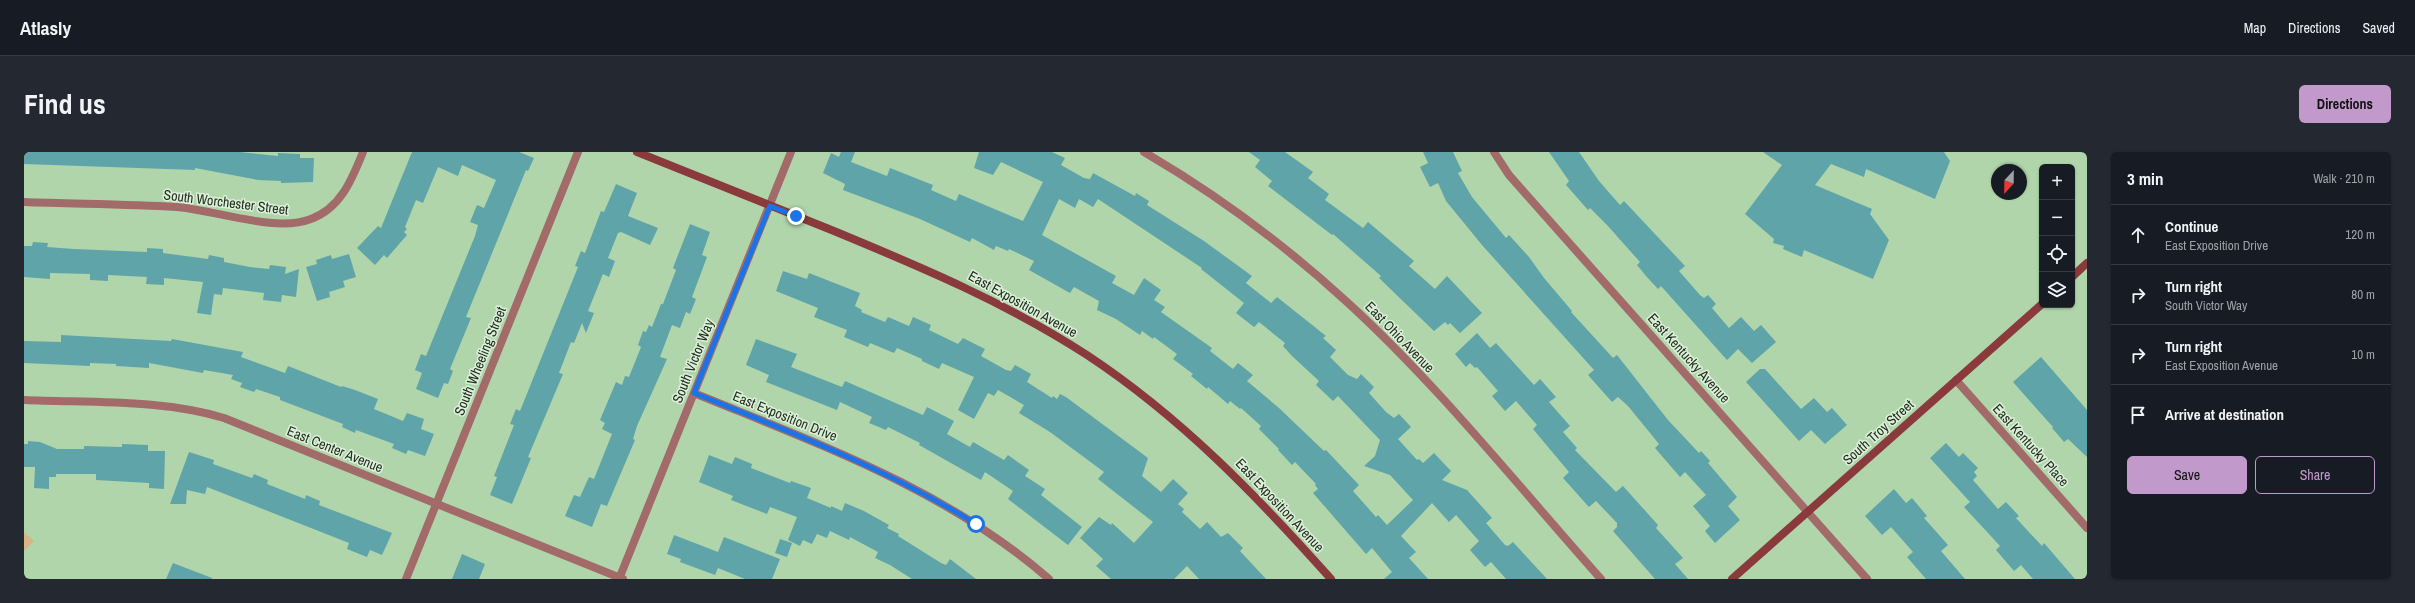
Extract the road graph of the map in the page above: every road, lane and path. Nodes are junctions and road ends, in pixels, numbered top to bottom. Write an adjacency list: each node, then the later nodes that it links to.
1 (363, 152): 7 (street, South Worchester Street)
2 (578, 152): 15 (street, South Wheeling Street)
3 (637, 152): 8 (street, East Exposition Avenue)
4 (792, 152): 8 (street, South Victor Way)
5 (1144, 152): 22 (street, East Ohio Avenue)
6 (1494, 152): 16 (street, East Kentucky Avenue)
7 (24, 202)
8 (770, 206): 13 (street, South Victor Way); 21 (street, East Exposition Avenue)
9 (2087, 263): 10 (street)
10 (2075, 274)
11 (2039, 307): 12 (street, South Troy Street)
12 (1956, 380): 16 (street, South Troy Street); 17 (street, East Kentucky Place)
13 (694, 393): 18 (street, South Victor Way); 20 (street, East Exposition Drive)
14 (24, 400): 15 (street, East Center Avenue)
15 (436, 503): 18 (street, East Center Avenue); 19 (street, South Wheeling Street)
16 (1807, 512): 23 (street, South Troy Street); 24 (street, East Kentucky Avenue)
17 (2087, 528)
18 (621, 578)
19 (406, 579)
20 (1049, 579)
21 (1331, 579)
22 (1601, 579)
23 (1732, 579)
24 (1867, 579)

